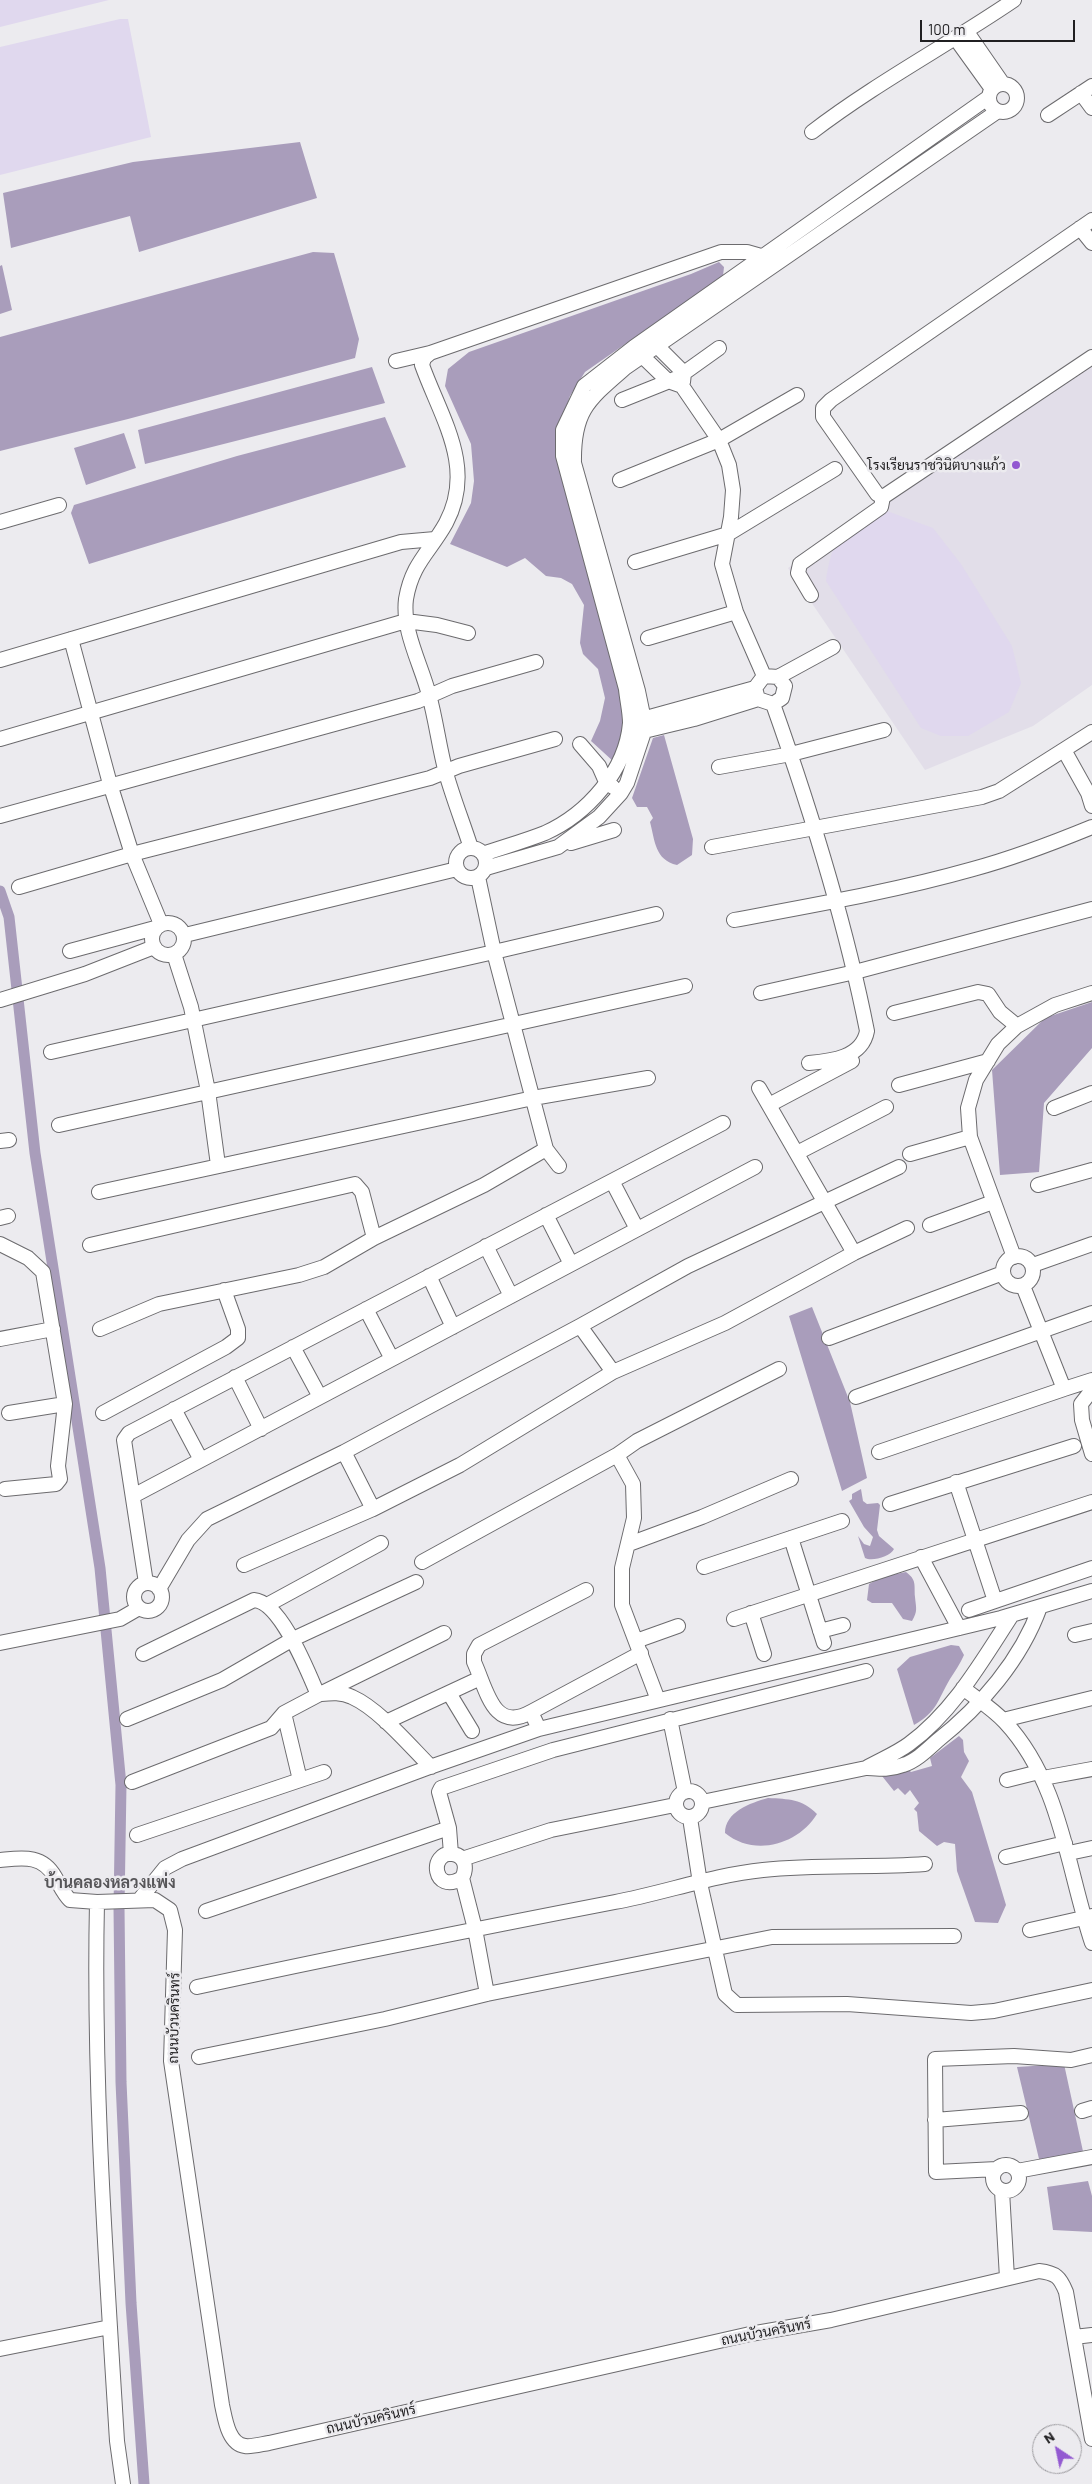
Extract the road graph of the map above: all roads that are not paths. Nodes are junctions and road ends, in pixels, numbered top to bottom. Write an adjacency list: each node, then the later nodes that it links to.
1 (1014, 0): 2 (street)
2 (962, 36): 4 (street); 8 (street)
3 (1087, 89): 5 (street); 7 (street)
4 (995, 90): 6 (street); 6 (street); 11 (street)
5 (1092, 108)
6 (998, 111): 12 (street)
7 (1048, 115)
8 (812, 132)
9 (1086, 224): 10 (street); 26 (street)
10 (1092, 243)
11 (763, 258): 12 (street); 13 (street); 16 (street)
12 (784, 259): 13 (street)
13 (652, 342): 15 (street); 19 (street)
14 (718, 348): 19 (street)
15 (637, 352): 20 (street); 31 (street)
16 (430, 353): 18 (street); 30 (street)
17 (1092, 357): 26 (street)
18 (396, 361)
19 (683, 379): 20 (street); 23 (street)
20 (668, 381): 22 (street)
21 (797, 395): 23 (street)
22 (622, 400)
23 (720, 440): 25 (street); 29 (street)
24 (835, 469): 29 (street)
25 (620, 480)
26 (883, 497): 33 (street)
27 (59, 505): 28 (street)
28 (0, 522)
29 (728, 534): 32 (street); 34 (street)
30 (434, 539): 35 (street); 38 (street)
31 (596, 559): 47 (street); 48 (street)
32 (635, 562)
33 (810, 595)
34 (736, 612): 37 (street); 42 (street)
35 (406, 621): 36 (street); 44 (street); 46 (street)
36 (468, 633)
37 (648, 638)
38 (71, 639): 40 (street); 46 (street)
39 (833, 648): 42 (street)
40 (0, 660)
41 (536, 662): 44 (street)
42 (771, 676): 43 (street); 45 (street)
43 (757, 694): 45 (street); 47 (street)
44 (429, 695): 57 (street); 59 (street)
45 (773, 704): 55 (street)
46 (91, 712): 51 (street); 59 (street)
47 (644, 726): 48 (street); 60 (street)
48 (629, 728): 58 (street)
49 (884, 730): 55 (street)
50 (1092, 732): 54 (street)
51 (0, 739)
52 (555, 739): 57 (street)
53 (580, 744): 58 (street)
54 (1064, 750): 61 (street); 66 (street)
55 (791, 754): 56 (street); 66 (street)
56 (719, 766)
57 (446, 772): 70 (street); 71 (street)
58 (606, 782): 60 (street); 62 (street)
59 (110, 784): 63 (street); 71 (street)
60 (621, 794): 64 (street)
61 (1092, 806)
62 (586, 807): 64 (street); 70 (street)
63 (0, 816)
64 (599, 817): 68 (street)
65 (1092, 827): 75 (street)
66 (813, 828): 69 (street); 75 (street)
67 (614, 830): 68 (street)
68 (558, 846): 73 (street)
69 (712, 847)
70 (477, 851): 72 (street); 73 (street)
71 (132, 854): 74 (street); 79 (street)
72 (457, 869): 73 (street); 80 (street)
73 (482, 873): 83 (street)
74 (20, 887)
75 (837, 901): 78 (street); 85 (street)
76 (1092, 909): 85 (street)
77 (656, 914): 83 (street)
78 (734, 920)
79 (158, 926): 80 (street); 81 (street); 82 (street)
80 (185, 935): 84 (street)
81 (154, 947): 84 (street); 89 (street)
82 (70, 950)
83 (494, 952): 91 (street); 92 (street)
84 (174, 954): 91 (street)
85 (855, 972): 87 (street); 97 (street)
86 (685, 986): 92 (street)
87 (760, 993)
88 (1092, 993): 93 (street)
89 (0, 1000)
90 (894, 1013): 93 (street)
91 (194, 1019): 94 (street); 101 (street)
92 (514, 1025): 101 (street); 103 (street)
93 (1017, 1026): 96 (street)
94 (51, 1052)
95 (859, 1058): 104 (street)
96 (988, 1061): 99 (street); 109 (street)
97 (809, 1063)
98 (648, 1078): 103 (street)
99 (899, 1085)
100 (759, 1088): 104 (street)
101 (208, 1091): 108 (street); 113 (street)
102 (1092, 1093): 106 (street)
103 (533, 1098): 110 (street); 113 (street)
104 (769, 1105): 111 (street)
105 (886, 1107): 111 (street)
106 (1054, 1108)
107 (723, 1124): 118 (street)
108 (59, 1125)
109 (970, 1137): 112 (street); 122 (street)
110 (546, 1149): 114 (street); 127 (street)
111 (796, 1153): 121 (street)
112 (910, 1154)
113 (218, 1165): 120 (street)
114 (560, 1166)
115 (755, 1166): 126 (street)
116 (898, 1168): 121 (street)
117 (1092, 1170): 119 (street)
118 (612, 1181): 123 (street); 126 (street)
119 (1038, 1185)
120 (99, 1192)
121 (824, 1202): 132 (street); 143 (street)
122 (993, 1202): 124 (street); 133 (street)
123 (546, 1215): 131 (street); 134 (street)
124 (930, 1224)
125 (907, 1228): 132 (street)
126 (637, 1229): 134 (street)
127 (374, 1238): 129 (street); 139 (street)
128 (0, 1244): 145 (street)
129 (90, 1244)
130 (1092, 1244): 135 (street)
131 (486, 1246): 137 (street); 140 (street)
132 (854, 1253): 153 (street)
133 (1014, 1257): 135 (street); 136 (street)
134 (571, 1264): 140 (street)
135 (1033, 1264): 138 (street)
136 (1002, 1273): 138 (street); 148 (street)
137 (429, 1276): 141 (street); 144 (street)
138 (1023, 1286): 147 (street)
139 (224, 1290): 146 (street); 163 (street)
140 (511, 1296): 144 (street)
141 (366, 1309): 150 (street); 151 (street)
142 (1092, 1313): 147 (street)
143 (580, 1326): 153 (street); 166 (street)
144 (453, 1327): 151 (street)
145 (53, 1329): 149 (street); 160 (street)
146 (100, 1329)
147 (1040, 1330): 156 (street); 159 (street)
148 (829, 1338)
149 (0, 1339)
150 (293, 1347): 154 (street); 158 (street)
151 (392, 1359): 158 (street)
152 (779, 1369): 169 (street)
153 (613, 1372): 177 (street)
154 (235, 1377): 161 (street); 164 (street)
155 (1092, 1380): 156 (street)
156 (1064, 1389): 167 (street)
157 (1092, 1390): 168 (street)
158 (320, 1397): 164 (street)
159 (856, 1397)
160 (65, 1404): 162 (street); 173 (street)
161 (174, 1409): 170 (street); 174 (street)
162 (9, 1413)
163 (103, 1413)
164 (261, 1428): 170 (street)
165 (1074, 1446): 172 (street)
166 (344, 1452): 177 (street); 190 (street)
167 (879, 1452)
168 (1092, 1454)
169 (617, 1455): 182 (street); 184 (street)
170 (201, 1460): 174 (street)
171 (791, 1479): 182 (street)
172 (956, 1482): 176 (street); 180 (street)
173 (5, 1489)
174 (133, 1496): 189 (street)
175 (1092, 1502): 180 (street)
176 (890, 1504)
177 (373, 1509): 185 (street)
178 (842, 1521): 179 (street)
179 (791, 1538): 186 (street); 193 (street)
180 (976, 1541): 183 (street); 194 (street)
181 (381, 1543): 195 (street)
182 (629, 1544): 210 (street)
183 (921, 1557): 193 (street); 204 (street)
184 (422, 1562)
185 (244, 1565)
186 (704, 1567)
187 (1092, 1568): 194 (street)
188 (416, 1582): 208 (street)
189 (146, 1583): 190 (street); 197 (street)
190 (159, 1589): 197 (street)
191 (586, 1590): 221 (street)
192 (1092, 1591): 196 (street)
193 (808, 1594): 199 (street); 202 (street)
194 (995, 1601): 198 (street)
195 (267, 1605): 208 (street); 211 (street)
196 (1040, 1606): 200 (street); 220 (street)
197 (139, 1608): 209 (street)
198 (969, 1610)
199 (752, 1613): 201 (street); 212 (street)
200 (1012, 1615): 204 (street); 215 (street)
201 (734, 1619)
202 (844, 1625)
203 (678, 1626): 210 (street)
204 (959, 1628): 219 (street)
205 (1092, 1631): 207 (street)
206 (444, 1633): 217 (street)
207 (1076, 1635)
208 (294, 1639): 217 (street); 223 (street)
209 (0, 1643)
210 (638, 1647): 219 (street); 221 (street)
211 (143, 1654)
212 (764, 1654)
213 (866, 1671): 224 (street)
214 (474, 1681): 216 (street)
215 (963, 1688): 220 (street); 230 (street)
216 (448, 1693): 226 (street); 228 (street)
217 (318, 1694): 222 (street); 226 (street)
218 (1092, 1698): 225 (street)
219 (658, 1700): 227 (street)
220 (979, 1701): 225 (street); 230 (street)
221 (531, 1712): 227 (street)
222 (284, 1714): 234 (street); 236 (street)
223 (127, 1719)
224 (670, 1719): 237 (street); 241 (street)
225 (1004, 1720): 233 (street)
226 (386, 1722): 229 (street)
227 (539, 1730): 229 (street)
228 (472, 1731)
229 (431, 1767): 251 (street)
230 (866, 1768): 238 (street)
231 (1092, 1770): 233 (street)
232 (324, 1772): 234 (street)
233 (1041, 1775): 235 (street); 243 (street)
234 (300, 1780): 242 (street)
235 (1007, 1780)
236 (132, 1782)
237 (685, 1792): 238 (street); 239 (street)
238 (702, 1802): 240 (street)
239 (675, 1805): 240 (street); 245 (street)
240 (690, 1818): 250 (street)
241 (449, 1828): 245 (street); 253 (street)
242 (137, 1836)
243 (1067, 1848): 244 (street); 246 (street); 254 (street)
244 (1092, 1848)
245 (457, 1857): 249 (street); 249 (street)
246 (1006, 1857)
247 (0, 1860): 252 (street, ถนนบัวนครินทร์)
248 (925, 1864): 250 (street)
249 (462, 1878): 255 (street)
250 (700, 1883): 255 (street); 259 (street)
251 (134, 1899): 252 (street, ถนนบัวนครินทร์); 271 (street, ถนนบัวนครินทร์)
252 (101, 1902): 272 (street)
253 (206, 1911)
254 (1088, 1917): 256 (street); 258 (street)
255 (475, 1929): 260 (street); 262 (street)
256 (1030, 1930)
257 (954, 1936): 259 (street)
258 (1092, 1943)
259 (715, 1948): 261 (street); 262 (street)
260 (197, 1987)
261 (1092, 1990)
262 (487, 1994): 264 (street)
263 (1092, 2055): 266 (street)
264 (199, 2057)
265 (1021, 2113): 266 (street)
266 (936, 2120): 268 (street)
267 (1092, 2157): 269 (street)
268 (997, 2169): 269 (street); 270 (street)
269 (1017, 2171): 270 (street)
270 (1002, 2191): 271 (street)
271 (1007, 2278): 274 (street, ถนนบัวนครินทร์)
272 (110, 2327): 275 (street); 277 (street)
273 (1092, 2335): 274 (street)
274 (1074, 2337): 276 (street, ถนนบัวนครินทร์)
275 (0, 2349)
276 (1092, 2439)
277 (123, 2484)

